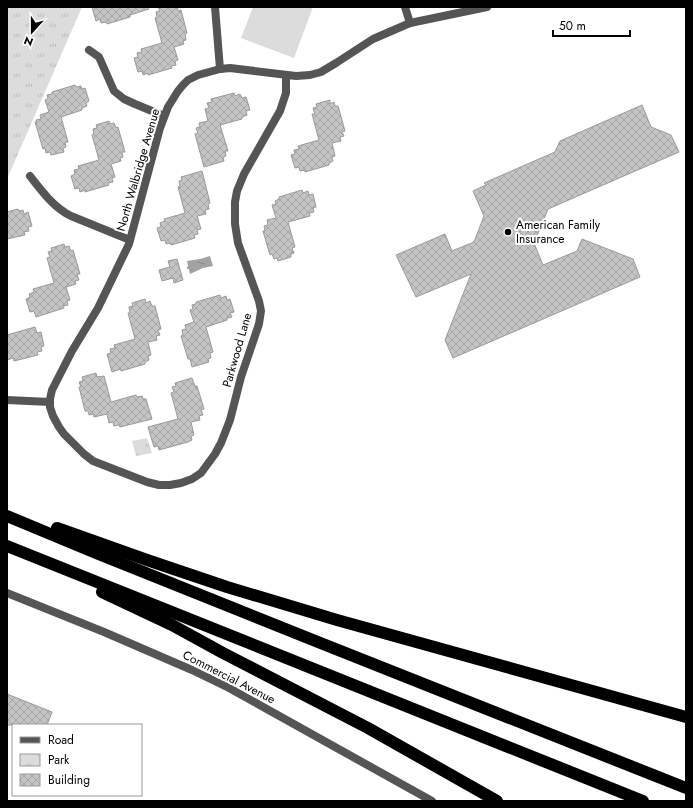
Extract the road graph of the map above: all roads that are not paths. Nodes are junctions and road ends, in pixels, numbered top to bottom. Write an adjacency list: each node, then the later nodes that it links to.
1 (215, 7): 6 (street)
2 (405, 7): 4 (street)
3 (487, 7): 4 (street, North Walbridge Avenue)
4 (410, 23): 7 (street, North Walbridge Avenue)
5 (89, 50): 8 (street)
6 (220, 69): 7 (street, North Walbridge Avenue); 8 (street, North Walbridge Avenue)
7 (286, 75): 12 (street, Parkwood Lane)
8 (164, 116): 10 (street, North Walbridge Avenue)
9 (30, 176): 10 (street)
10 (130, 240): 12 (street, North Walbridge Avenue)
11 (7, 400): 12 (street)
12 (50, 402)
13 (7, 515): 16 (highway); 17 (highway)
14 (7, 547): 19 (highway); 20 (highway)
15 (7, 593): 18 (street, Commercial Avenue)
16 (686, 718)
17 (686, 788)
18 (432, 801)
19 (497, 801)
20 (644, 801)

